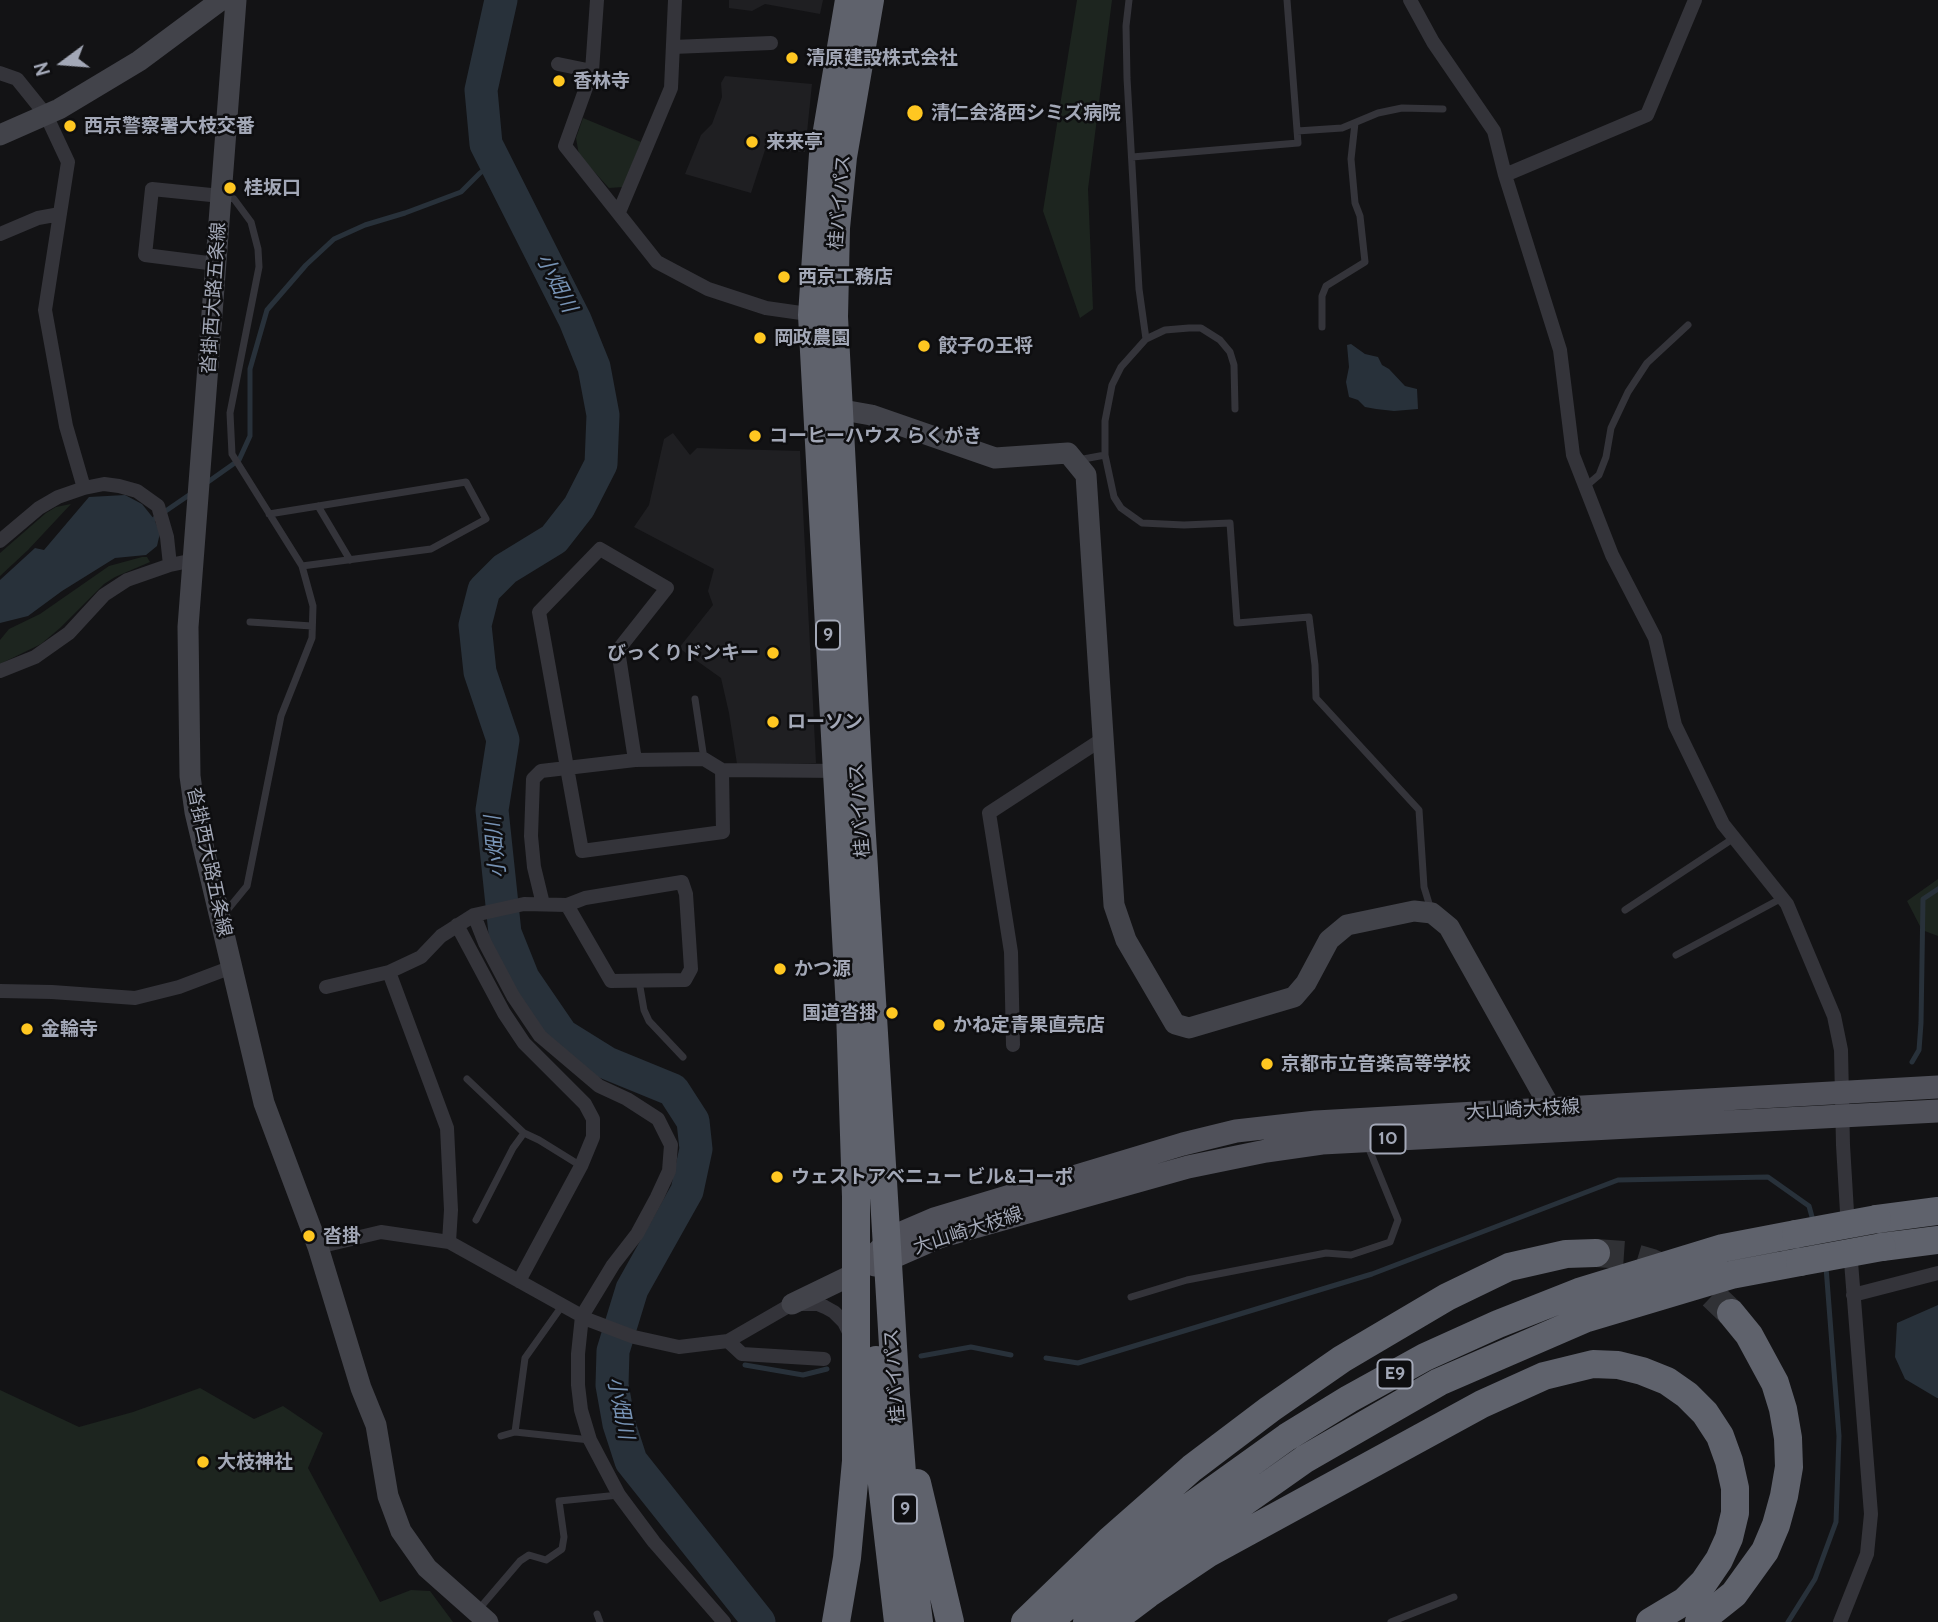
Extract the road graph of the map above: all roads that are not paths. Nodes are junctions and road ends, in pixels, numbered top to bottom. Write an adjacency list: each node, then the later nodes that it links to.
1 (221, 0): 17 (street)
2 (236, 0): 23 (street, 沓掛西大路五条線)
3 (597, 0): 14 (street)
4 (675, 0): 12 (street)
5 (849, 0): 28 (highway, 桂バイパス / 9)
6 (870, 0): 28 (highway, 桂バイパス / 9)
7 (1129, 0): 21 (lane)
8 (1287, 0): 19 (lane)
9 (1410, 0): 22 (street)
10 (1695, 0): 22 (street)
11 (771, 43): 12 (street)
12 (673, 47): 24 (street)
13 (558, 64): 14 (street)
14 (592, 71): 24 (street)
15 (0, 72): 17 (street)
16 (1443, 109): 18 (lane)
17 (46, 114): 20 (street); 25 (street)
18 (1355, 123): 19 (lane); 30 (lane)
19 (1297, 131): 21 (lane)
20 (0, 135)
21 (1132, 157): 31 (lane)
22 (1505, 175): 36 (street)
23 (221, 196): 27 (street, 沓掛西大路五条線); 27 (street); 39 (lane)
24 (619, 212): 28 (street)
25 (60, 214): 26 (street); 37 (street)
26 (0, 234)
27 (216, 264): 42 (street, 沓掛西大路五条線)
28 (823, 316): 32 (highway, 桂バイパス / 9)
29 (1688, 325): 36 (lane)
30 (1322, 327)
31 (1146, 339): 33 (lane); 34 (lane)
32 (827, 409): 35 (street); 54 (highway, 桂バイパス / 9)
33 (1235, 410)
34 (1105, 455): 35 (lane); 60 (lane)
35 (1074, 461): 49 (street)
36 (1586, 487): 55 (street)
37 (84, 488): 40 (street); 43 (street)
38 (318, 506): 39 (lane); 41 (lane); 41 (lane)
39 (269, 514): 44 (lane)
40 (0, 541)
41 (350, 559): 44 (lane)
42 (194, 560): 43 (street); 62 (street, 沓掛西大路五条線)
43 (170, 565): 47 (street)
44 (302, 566): 46 (lane)
45 (250, 622): 46 (lane)
46 (312, 626): 62 (lane)
47 (0, 671)
48 (695, 699): 50 (lane)
49 (1104, 738): 60 (street); 70 (street)
50 (704, 759): 51 (street); 53 (street)
51 (635, 760): 52 (street); 52 (street)
52 (567, 768): 53 (street); 57 (street)
53 (722, 770): 54 (street)
54 (847, 770): 87 (highway, 桂バイパス / 9); 87 (highway, 桂バイパス / 9)
55 (1734, 838): 56 (street); 59 (lane)
56 (1782, 898): 64 (lane); 74 (street)
57 (543, 904): 58 (street); 61 (street)
58 (567, 905): 67 (street); 67 (street)
59 (1625, 910)
60 (1432, 913): 77 (street)
61 (478, 914): 63 (street); 95 (street)
62 (221, 917): 65 (street, 沓掛西大路五条線)
63 (457, 925): 66 (street); 80 (street)
64 (1676, 955)
65 (232, 967): 69 (street); 85 (street, 沓掛西大路五条線)
66 (389, 972): 68 (street); 84 (street)
67 (639, 980): 71 (lane)
68 (326, 987)
69 (0, 991)
70 (1013, 1045)
71 (683, 1057)
72 (467, 1079): 78 (lane)
73 (1938, 1087): 74 (main road, 大山崎大枝線 / 10)
74 (1841, 1092): 76 (street); 77 (main road, 大山崎大枝線 / 10)
75 (1938, 1111): 76 (main road, 大山崎大枝線 / 10)
76 (1842, 1117): 77 (main road, 大山崎大枝線 / 10); 90 (street)
77 (1551, 1119): 79 (main road, 大山崎大枝線 / 10); 87 (main road, 大山崎大枝線 / 10)
78 (524, 1133): 80 (lane); 82 (lane)
79 (1366, 1140): 87 (main road, 大山崎大枝線 / 10); 91 (lane)
80 (581, 1166): 89 (street)
81 (1938, 1211): 114 (highway, E9, bridge)
82 (476, 1220)
83 (1938, 1240): 115 (highway, E9, bridge)
84 (449, 1242): 85 (street); 89 (street)
85 (318, 1247): 106 (street, 沓掛西大路五条線)
86 (1596, 1253): 113 (highway)
87 (877, 1260): 92 (street); 97 (highway, 桂バイパス / 9); 99 (highway, 桂バイパス / 9); 100 (highway)
88 (1938, 1273): 90 (street)
89 (519, 1282): 93 (street)
90 (1853, 1295): 120 (street)
91 (1130, 1297)
92 (792, 1304): 96 (street); 97 (street)
93 (562, 1306): 95 (street); 101 (lane)
94 (1731, 1313): 119 (highway)
95 (585, 1318): 96 (street); 103 (street)
96 (728, 1341): 98 (street)
97 (856, 1346): 100 (highway, 桂バイパス / 9)
98 (824, 1359)
99 (896, 1395): 111 (highway, 桂バイパス / 9); 112 (highway)
100 (867, 1419): 108 (highway, 桂バイパス / 9); 109 (highway); 110 (highway)
101 (515, 1432): 102 (lane); 103 (lane)
102 (501, 1436)
103 (590, 1440): 104 (street)
104 (619, 1494): 106 (lane); 107 (street)
105 (1454, 1598): 117 (lane)
106 (482, 1617)
107 (724, 1622)
108 (836, 1622)
109 (849, 1622)
110 (898, 1622)
111 (919, 1622)
112 (950, 1622)
113 (1025, 1622)
114 (1048, 1622)
115 (1087, 1622)
116 (1111, 1622): 118 (highway)
117 (1391, 1622)
118 (1650, 1622)
119 (1699, 1622)
120 (1840, 1622)

